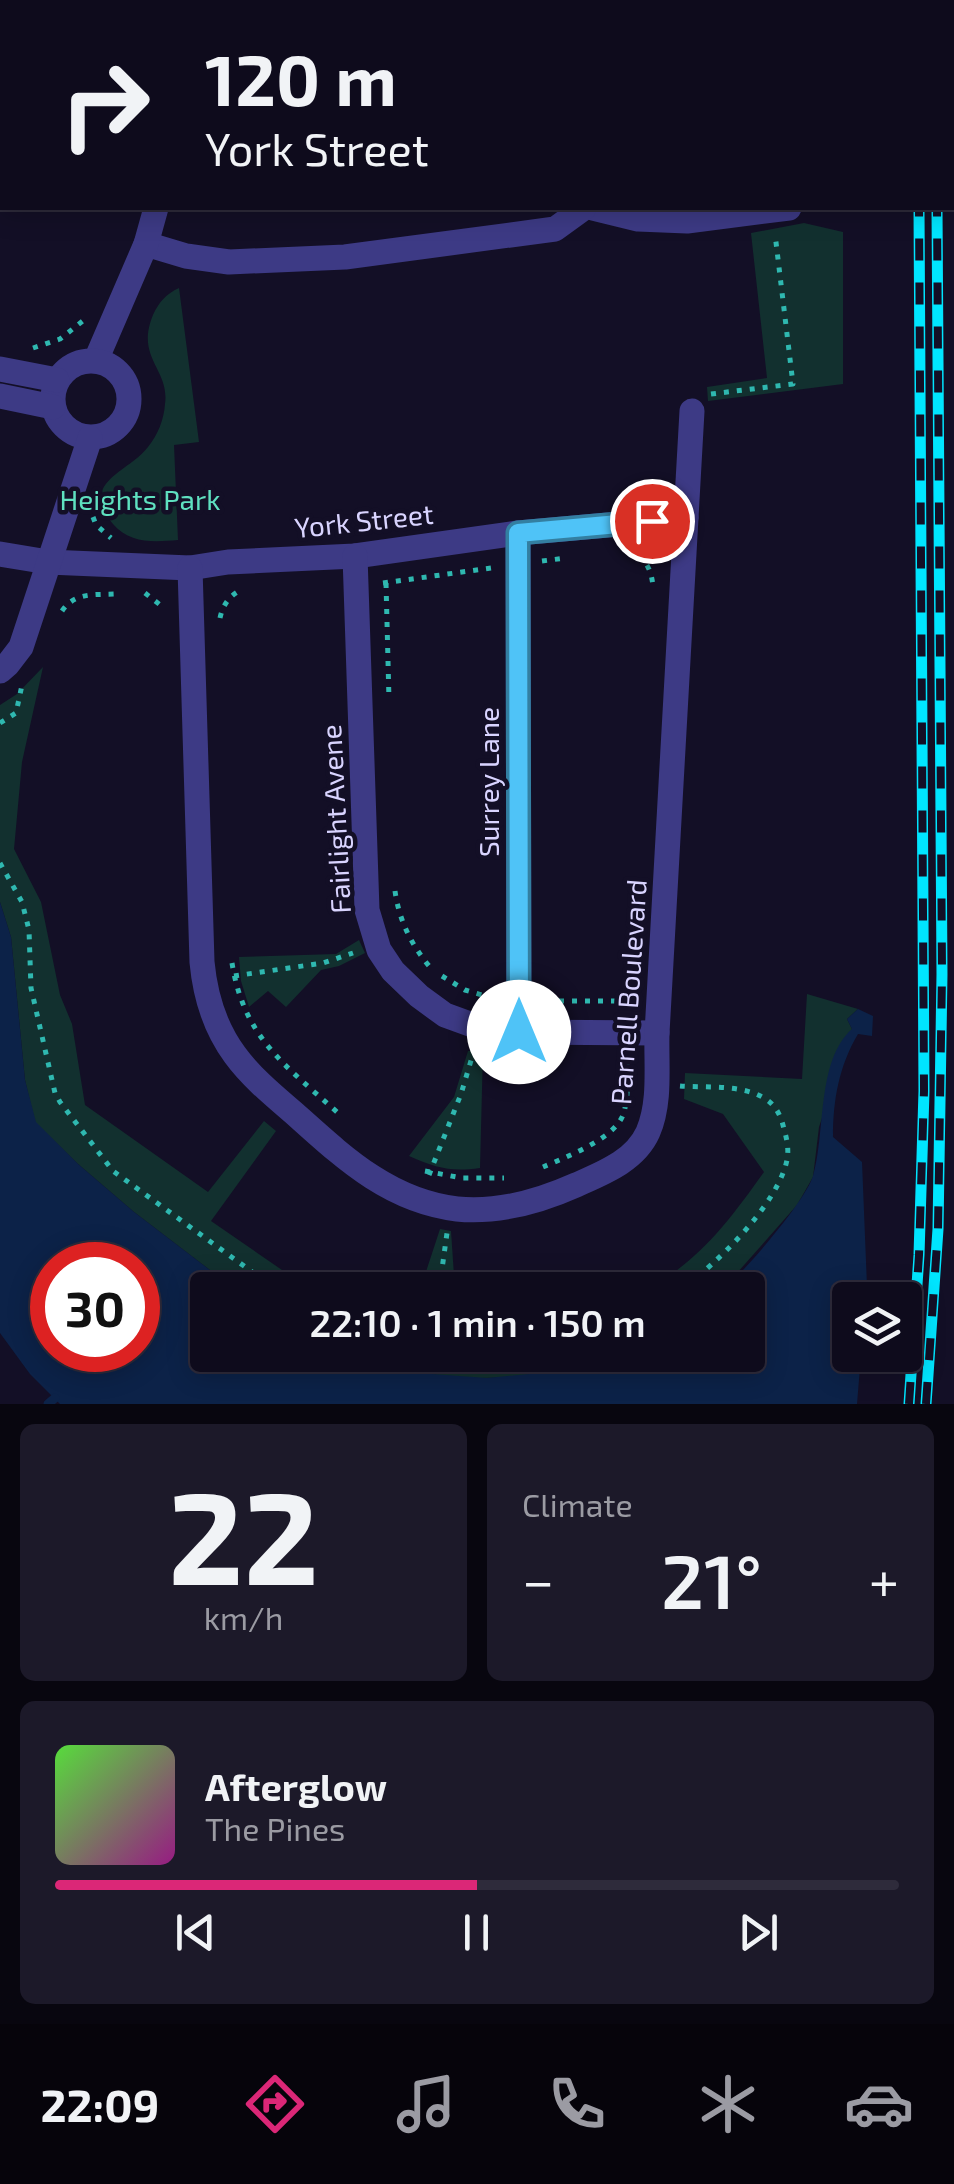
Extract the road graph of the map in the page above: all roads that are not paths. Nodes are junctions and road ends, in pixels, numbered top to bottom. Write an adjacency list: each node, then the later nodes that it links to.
1 (155, 210): 5 (street)
2 (581, 210): 5 (street)
3 (601, 210): 4 (street)
4 (781, 214)
5 (146, 244): 7 (street)
6 (8, 359): 8 (street)
7 (96, 360): 8 (street); 12 (street)
8 (56, 380): 10 (street)
9 (0, 396): 10 (street)
10 (53, 407): 12 (street)
11 (692, 411): 13 (street, Parnell Boulevard)
12 (90, 438): 17 (street)
13 (686, 518): 14 (street, York Street); 21 (street, Parnell Boulevard)
14 (518, 533): 16 (street, York Street); 20 (street, Surrey Lane)
15 (0, 554): 17 (street, York Street)
16 (354, 556): 18 (street, York Street); 20 (street, Fairlight Avene)
17 (48, 562): 18 (street, York Street); 19 (street)
18 (190, 568): 21 (street, Parnell Boulevard)
19 (0, 670)
20 (519, 1032): 21 (street, Fairlight Avene)
21 (657, 1034)

